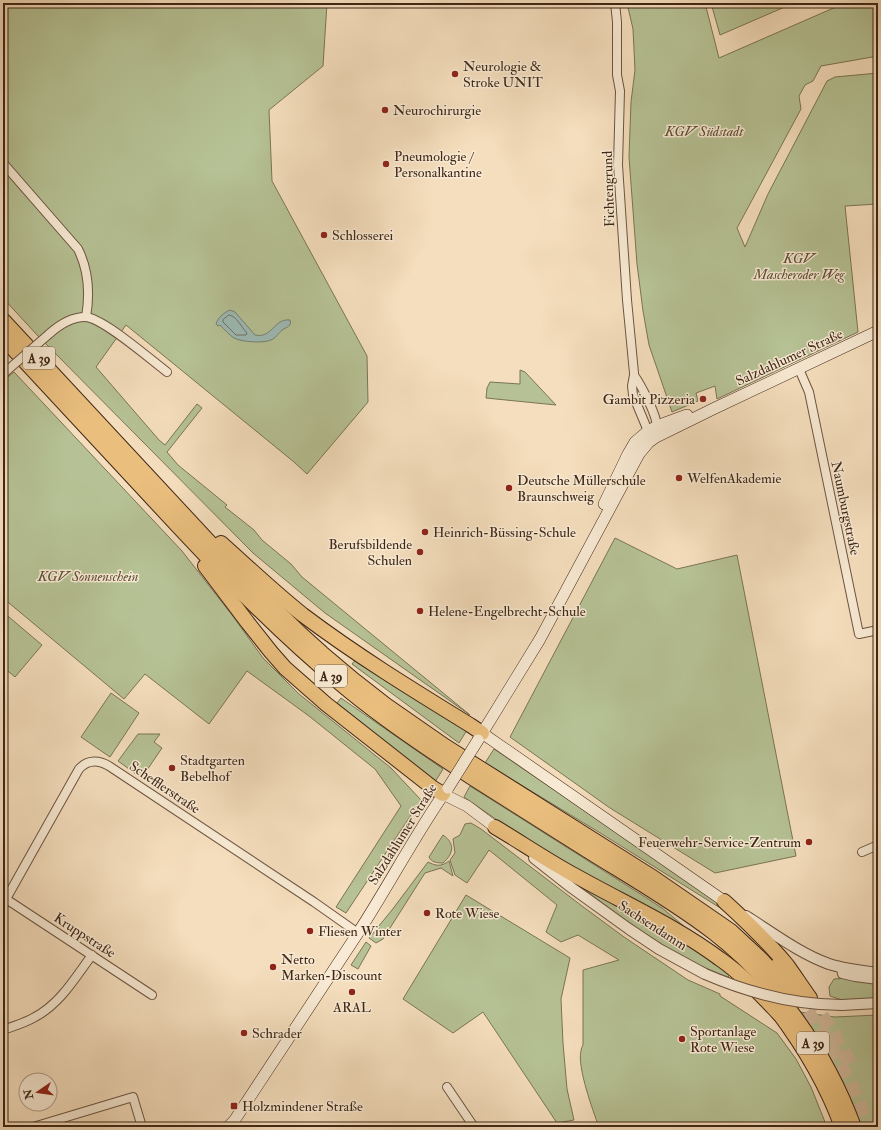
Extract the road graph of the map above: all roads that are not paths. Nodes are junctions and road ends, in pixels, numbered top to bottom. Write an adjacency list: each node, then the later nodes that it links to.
1 (615, 3): 9 (street, Fichtengrund)
2 (3, 163): 3 (street)
3 (86, 317): 8 (street); 10 (street, bridge)
4 (3, 320): 12 (highway, A 39)
5 (878, 331): 7 (main road, Salzdahlumer Straße)
6 (3, 338): 13 (highway, A 39)
7 (799, 369): 11 (main road, Salzdahlumer Straße); 14 (street, Naumburgstraße)
8 (167, 372)
9 (634, 373)
10 (3, 374)
11 (654, 431): 11 (street); 15 (main road, Salzdahlumer Straße)
12 (170, 500): 15 (highway); 22 (highway, A 39)
13 (178, 526): 16 (highway); 20 (highway, A 39)
14 (878, 630)
15 (480, 737): 16 (main road, Salzdahlumer Straße, bridge); 22 (main road)
16 (445, 791): 17 (main road, Sachsendamm); 23 (main road, Salzdahlumer Straße)
17 (495, 827): 29 (street, Sachsendamm, bridge); 30 (highway)
18 (878, 845): 19 (street)
19 (862, 852)
20 (655, 893): 30 (highway); 38 (highway, A 39)
21 (5, 898): 23 (street, Schefflerstraße); 24 (street, Kruppstraße)
22 (724, 901): 25 (street)
23 (358, 933): 35 (main road, Salzdahlumer Straße)
24 (92, 955): 28 (street, Kruppstraße); 31 (street)
25 (841, 968): 26 (street); 27 (street)
26 (878, 973)
27 (878, 980)
28 (152, 995)
29 (878, 1003)
30 (780, 1015): 37 (highway)
31 (3, 1030)
32 (447, 1087): 36 (street)
33 (34, 1127): 34 (street)
34 (142, 1127)
35 (228, 1127)
36 (474, 1127)
37 (842, 1127)
38 (854, 1127)

